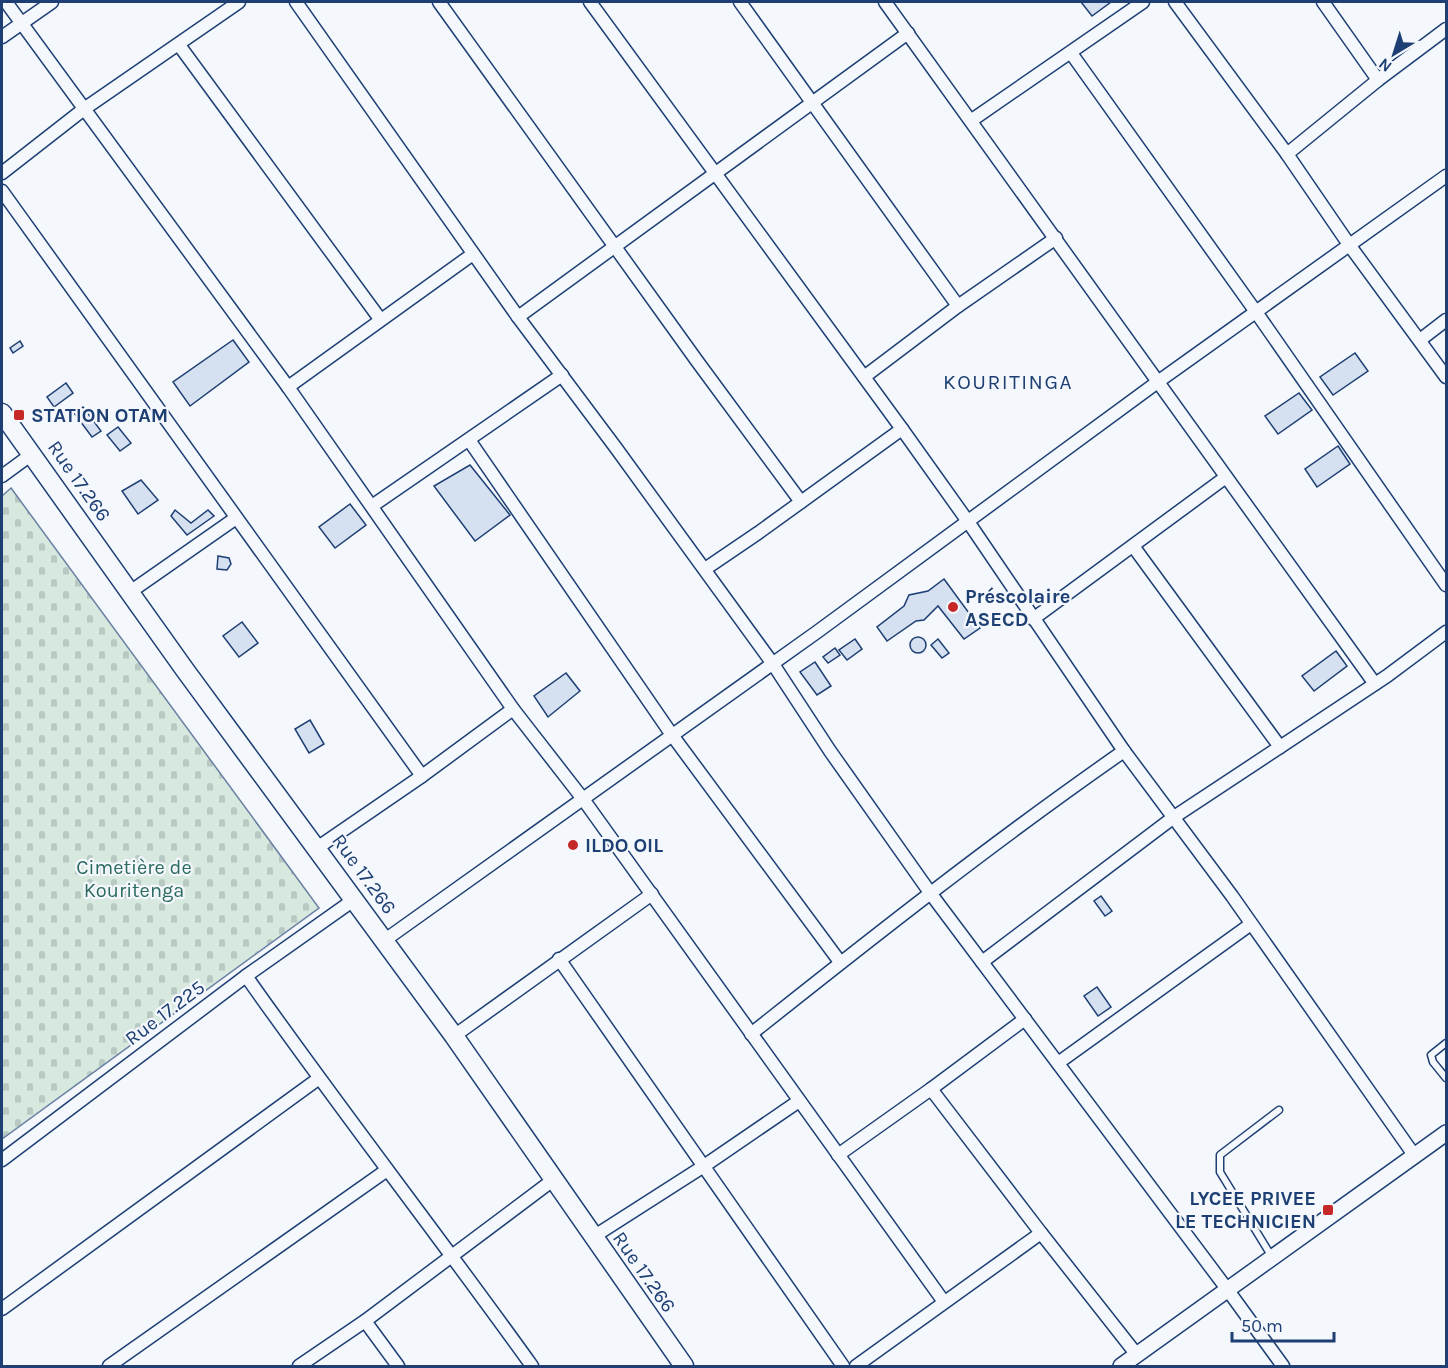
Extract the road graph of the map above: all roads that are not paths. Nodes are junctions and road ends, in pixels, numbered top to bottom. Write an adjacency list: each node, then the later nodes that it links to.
1 (6, 2): 12 (street)
2 (52, 2): 12 (street)
3 (239, 2): 16 (street)
4 (296, 2): 30 (street)
5 (439, 2): 28 (street)
6 (590, 2): 24 (street)
7 (740, 2): 19 (street)
8 (885, 2): 14 (street)
9 (1143, 2): 17 (street)
10 (1175, 2): 22 (street)
11 (1323, 2): 18 (street)
12 (22, 23): 15 (street); 20 (street)
13 (1446, 29): 18 (street)
14 (908, 33): 19 (street); 21 (street)
15 (2, 37)
16 (179, 45): 20 (street); 34 (street)
17 (1071, 53): 21 (street); 32 (street)
18 (1378, 80): 22 (street)
19 (812, 103): 24 (street); 31 (street)
20 (84, 109): 23 (street); 41 (street)
21 (972, 120): 27 (street)
22 (1287, 154): 29 (street)
23 (2, 173)
24 (714, 173): 28 (street); 38 (street)
25 (1446, 176): 29 (street)
26 (2, 191): 50 (street)
27 (1056, 238): 31 (street); 40 (street)
28 (615, 246): 33 (street); 48 (street)
29 (1350, 246): 32 (street); 36 (street)
30 (473, 254): 33 (street); 34 (street)
31 (958, 306): 38 (street)
32 (1256, 312): 40 (street); 54 (street)
33 (519, 317): 37 (street)
34 (380, 320): 41 (street)
35 (1446, 320): 36 (street)
36 (1420, 340): 39 (street)
37 (562, 375): 44 (street); 53 (street)
38 (864, 377): 43 (street)
39 (1446, 377)
40 (1159, 381): 47 (street); 51 (street)
41 (288, 387): 49 (street)
42 (2, 413): 45 (main road, Rue 17.266)
43 (902, 429): 48 (street); 51 (street)
44 (469, 441): 49 (street); 61 (street)
45 (32, 454): 46 (street); 55 (main road, Rue 17.266)
46 (2, 476)
47 (1226, 477): 52 (street); 59 (street)
48 (801, 502): 53 (street)
49 (372, 506): 60 (street)
50 (236, 518): 55 (street); 64 (street)
51 (969, 523): 56 (street); 58 (street)
52 (1133, 546): 56 (street); 62 (street)
53 (705, 569): 58 (street)
54 (1446, 585)
55 (130, 592): 67 (main road, Rue 17.266)
56 (1033, 619): 63 (street)
57 (1446, 633): 59 (street)
58 (773, 664): 61 (street); 69 (street)
59 (1375, 684): 62 (street)
60 (513, 709): 64 (street); 65 (street)
61 (672, 735): 65 (street); 74 (street)
62 (1280, 747): 66 (street)
63 (1124, 751): 66 (street); 69 (street)
64 (422, 776): 67 (street)
65 (583, 799): 68 (street); 72 (street)
66 (1174, 818): 71 (street); 75 (street)
67 (317, 848): 70 (main road, Rue 17.266)
68 (652, 894): 73 (street); 78 (street)
69 (932, 894): 74 (street); 75 (street)
70 (355, 899): 72 (main road, Rue 17.266); 76 (street, Rue 17.225)
71 (1251, 924): 81 (street); 89 (street)
72 (385, 940): 79 (main road, Rue 17.266)
73 (559, 959): 79 (street); 91 (street)
74 (840, 962): 78 (street)
75 (982, 962): 77 (street)
76 (246, 976): 82 (street); 90 (street, Rue 17.225)
77 (1025, 1019): 81 (street); 84 (street)
78 (751, 1034): 85 (street)
79 (453, 1036): 93 (main road, Rue 17.266)
80 (1446, 1043): 83 (lane)
81 (1058, 1063): 98 (street)
82 (318, 1078): 92 (street); 100 (street)
83 (1446, 1078)
84 (931, 1089): 88 (street); 94 (street)
85 (799, 1101): 88 (street); 91 (street)
86 (1279, 1110): 97 (lane)
87 (1446, 1133): 89 (street)
88 (838, 1155): 99 (street)
89 (1414, 1155): 97 (street)
90 (2, 1161)
91 (704, 1166): 95 (street); 109 (street)
92 (387, 1170): 96 (street); 103 (street)
93 (553, 1180): 95 (main road, Rue 17.266); 96 (street)
94 (1041, 1233): 99 (street); 102 (street)
95 (593, 1237): 108 (main road, Rue 17.266)
96 (452, 1254): 101 (street); 107 (street)
97 (1272, 1258): 98 (street)
98 (1227, 1289): 102 (street); 112 (street)
99 (944, 1302): 110 (street)
100 (2, 1309)
101 (365, 1321): 105 (street); 106 (street)
102 (1137, 1355): 111 (street)
103 (123, 1362): 104 (street)
104 (109, 1366)
105 (300, 1366)
106 (398, 1366)
107 (532, 1366)
108 (684, 1366)
109 (843, 1366)
110 (856, 1366)
111 (1120, 1366)
112 (1283, 1366)

